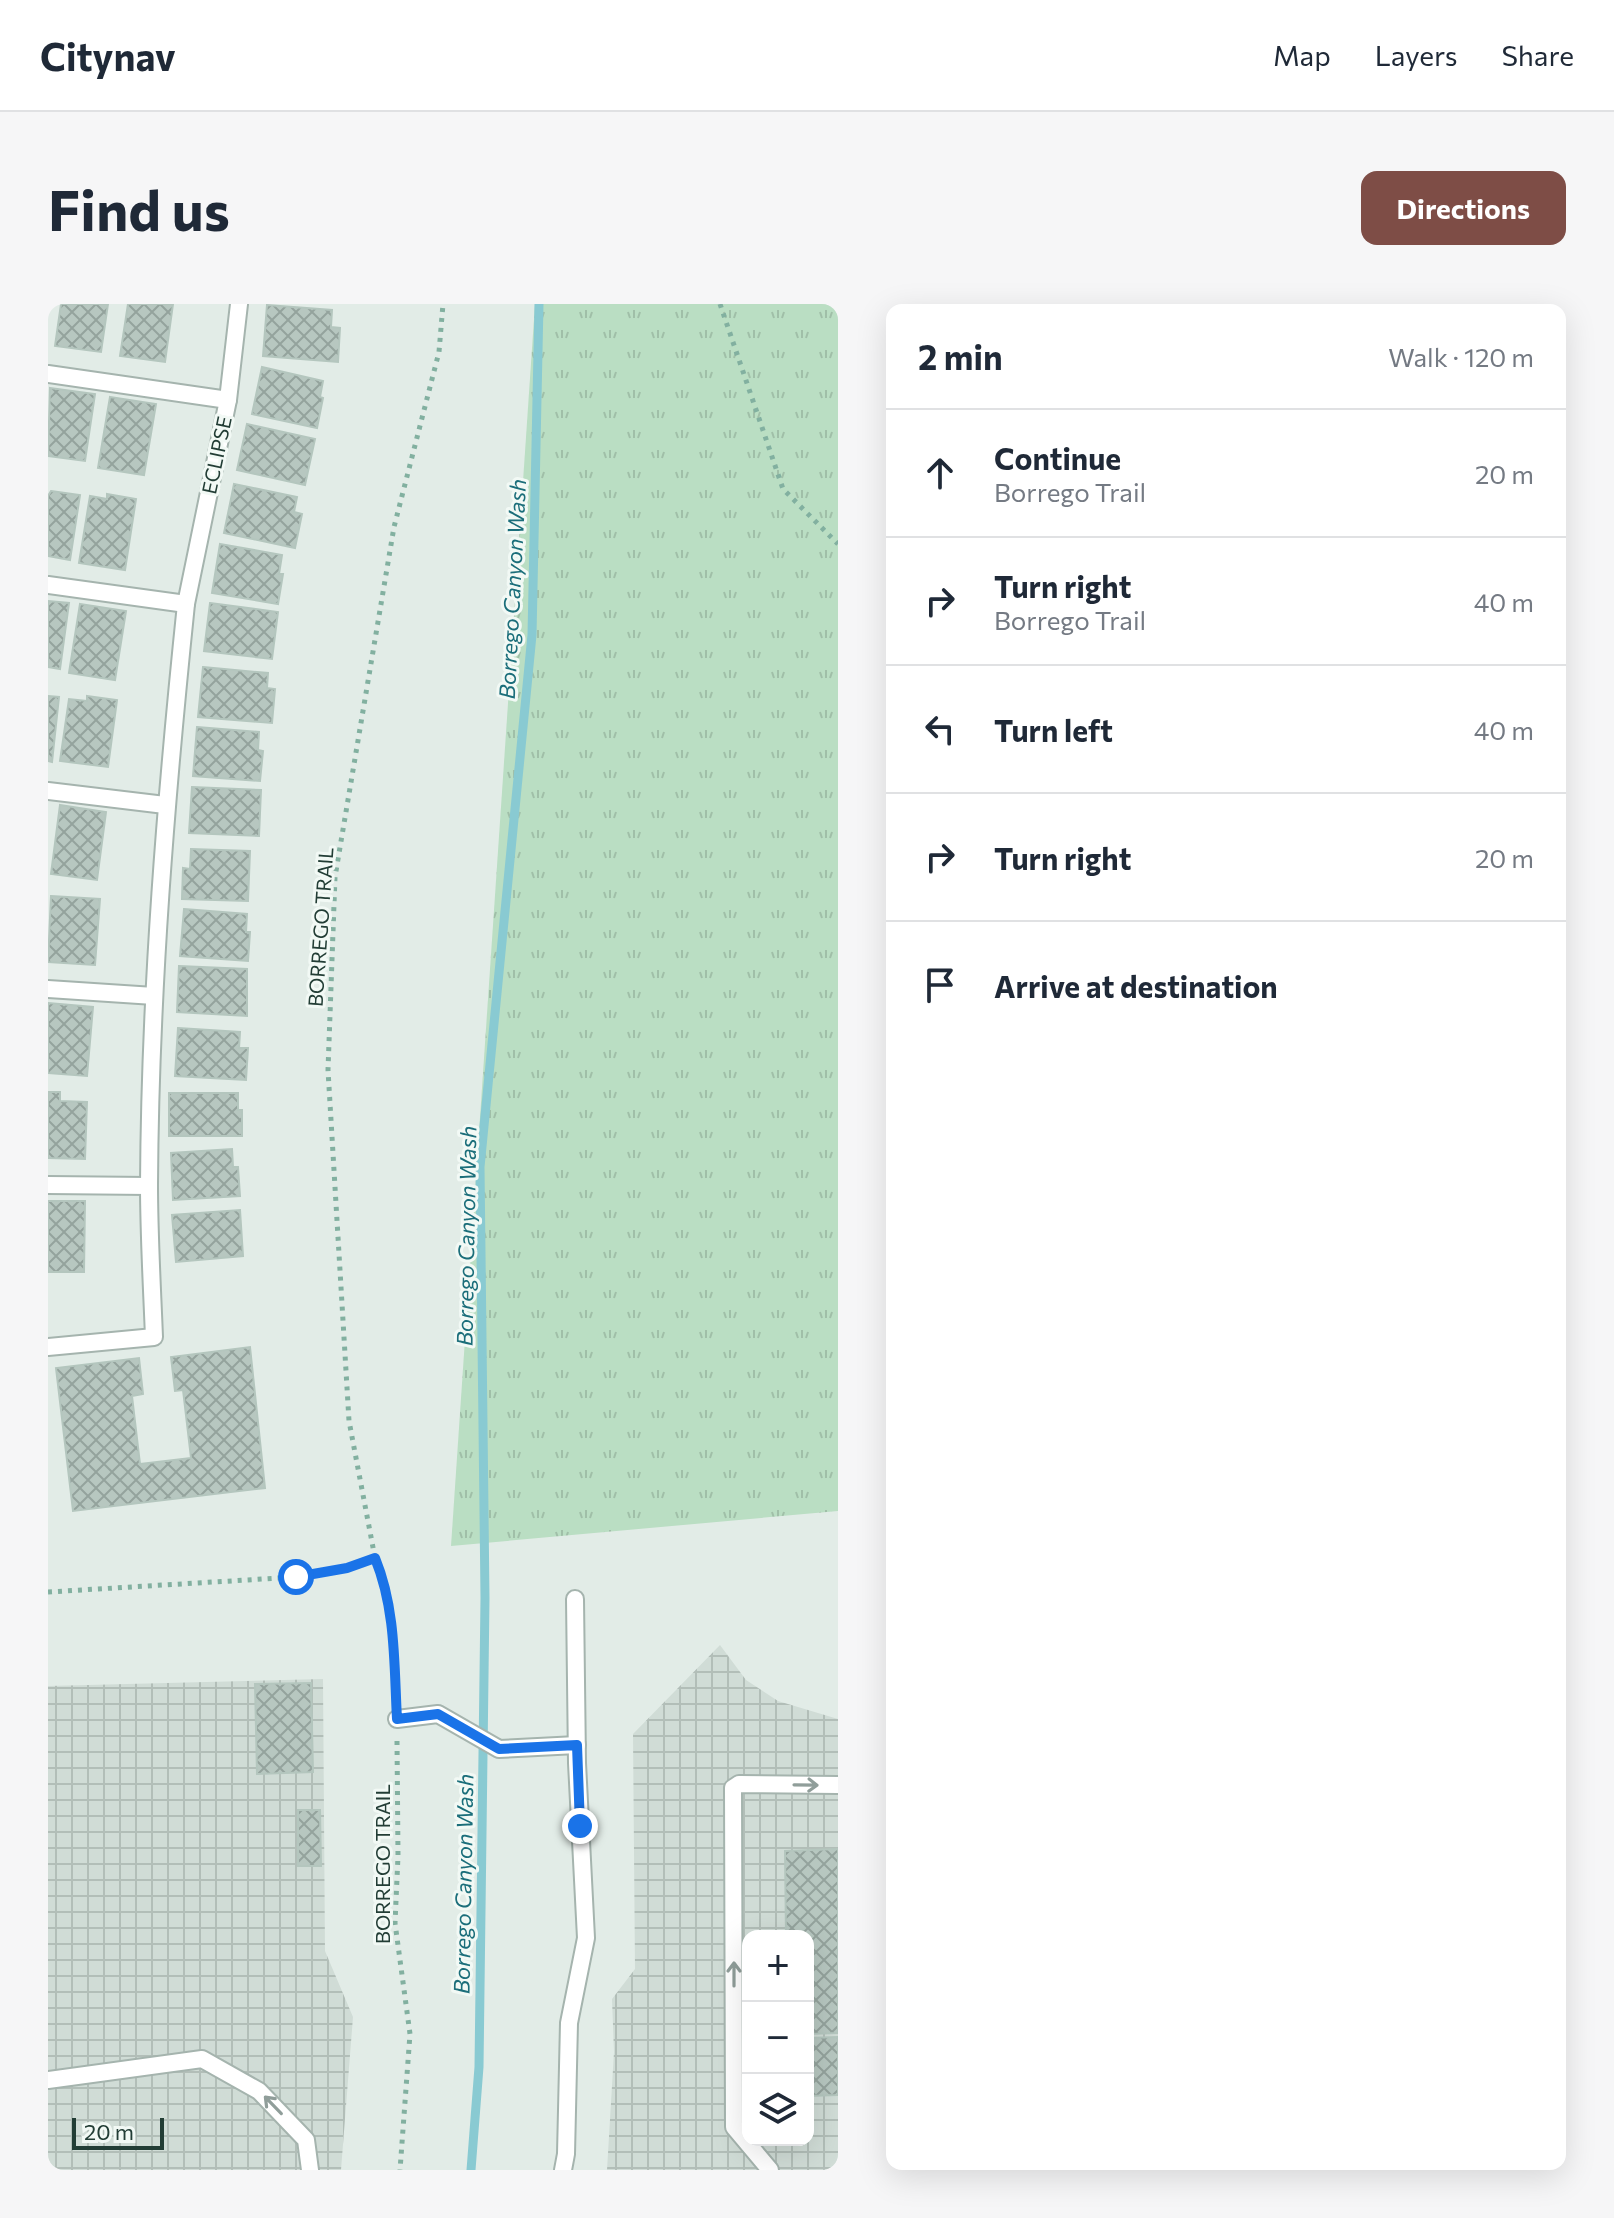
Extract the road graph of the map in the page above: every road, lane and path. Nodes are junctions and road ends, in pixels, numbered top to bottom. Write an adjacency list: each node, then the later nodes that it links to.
1 (239, 304): 5 (lane, ECLIPSE)
2 (443, 304): 16 (path, BORREGO TRAIL)
3 (720, 304): 6 (path)
4 (48, 374): 5 (lane)
5 (228, 400): 8 (lane, ECLIPSE)
6 (838, 544)
7 (48, 585): 8 (lane)
8 (186, 604): 10 (lane, ECLIPSE)
9 (48, 791): 10 (lane)
10 (165, 805): 12 (lane, ECLIPSE)
11 (48, 989): 12 (lane)
12 (154, 996): 14 (lane, ECLIPSE)
13 (48, 1185): 14 (lane)
14 (149, 1186): 15 (lane, ECLIPSE)
15 (48, 1347)
16 (375, 1558): 17 (path); 19 (path, BORREGO TRAIL)
17 (48, 1592)
18 (575, 1599): 20 (lane)
19 (397, 1719): 20 (lane); 24 (path, BORREGO TRAIL)
20 (577, 1745): 25 (lane)
21 (838, 1785): 26 (lane, one-way to 21)
22 (48, 2080): 23 (lane, one-way to 22)
23 (310, 2170)
24 (400, 2170)
25 (563, 2170)
26 (770, 2170)

